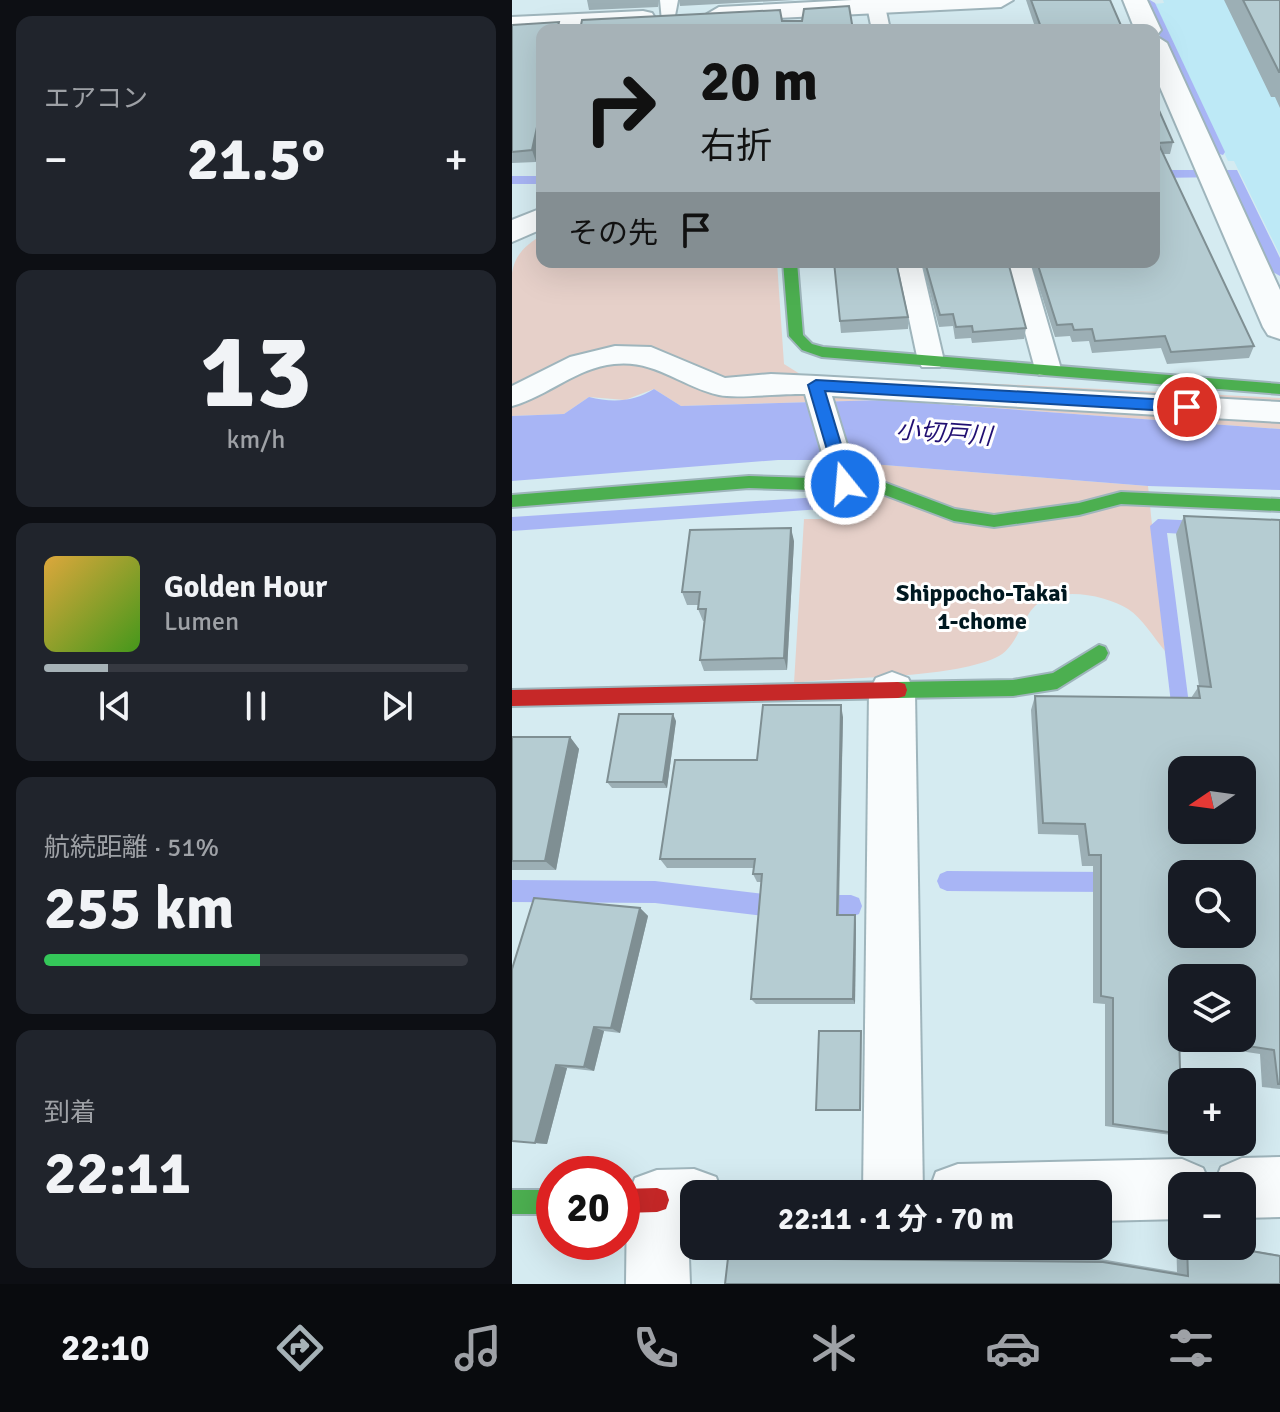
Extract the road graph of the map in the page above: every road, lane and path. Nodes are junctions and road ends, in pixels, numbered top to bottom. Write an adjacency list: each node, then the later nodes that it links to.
1 (1001, 0): 3 (street)
2 (1135, 0): 7 (street)
3 (946, 1): 6 (street)
4 (668, 8): 5 (street); 8 (street)
5 (784, 13): 6 (street)
6 (878, 18)
7 (1145, 24)
8 (512, 25)
9 (1160, 57): 15 (street)
10 (536, 220): 11 (street)
11 (512, 232)
12 (790, 268): 16 (street)
13 (910, 268): 16 (lane)
14 (1020, 268): 17 (lane)
15 (1280, 327)
16 (931, 361): 17 (street)
17 (1048, 369): 19 (street)
18 (817, 389): 20 (lane); 21 (lane); 22 (lane)
19 (1280, 389)
20 (512, 397)
21 (1280, 412)
22 (844, 481): 23 (street); 24 (street)
23 (512, 501)
24 (1280, 505)
25 (1099, 653): 26 (street)
26 (892, 692): 27 (street); 28 (street)
27 (512, 698)
28 (893, 1180)
29 (1280, 1187): 30 (street)
30 (1256, 1188)
31 (1168, 1189): 32 (street)
32 (1112, 1191)
33 (658, 1200): 36 (street)
34 (512, 1202): 35 (street)
35 (536, 1202)
36 (658, 1284)

